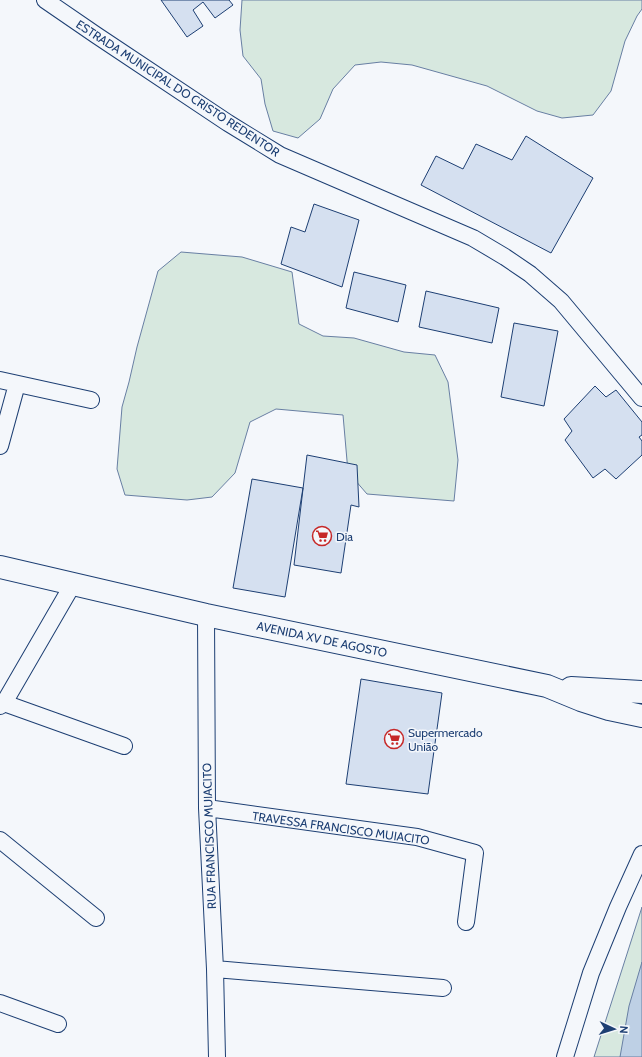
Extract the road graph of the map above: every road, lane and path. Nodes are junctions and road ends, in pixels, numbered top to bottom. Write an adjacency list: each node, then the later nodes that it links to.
1 (45, 0): 4 (street, ESTRADA MUNICIPAL DO CRISTO REDENTOR)
2 (0, 380): 3 (street)
3 (17, 384): 5 (street); 6 (street)
4 (642, 398)
5 (91, 400)
6 (0, 446)
7 (0, 567): 8 (street, AVENIDA XV DE AGOSTO)
8 (73, 584): 9 (street, AVENIDA XV DE AGOSTO); 12 (street)
9 (206, 614): 10 (street, AVENIDA XV DE AGOSTO); 15 (street, RUA FRANCISCO MUIACITO)
10 (548, 686): 11 (street); 13 (street, AVENIDA XV DE AGOSTO)
11 (642, 692)
12 (2, 704): 14 (street)
13 (642, 716)
14 (124, 746)
15 (207, 808): 19 (street, TRAVESSA FRANCISCO MUIACITO); 20 (street, RUA FRANCISCO MUIACITO)
16 (0, 840): 18 (street)
17 (642, 854): 25 (street)
18 (96, 918)
19 (466, 922)
20 (215, 970): 21 (street); 24 (street, RUA FRANCISCO MUIACITO)
21 (443, 988)
22 (0, 1003): 23 (street)
23 (58, 1024)
24 (217, 1057)
25 (565, 1057)

